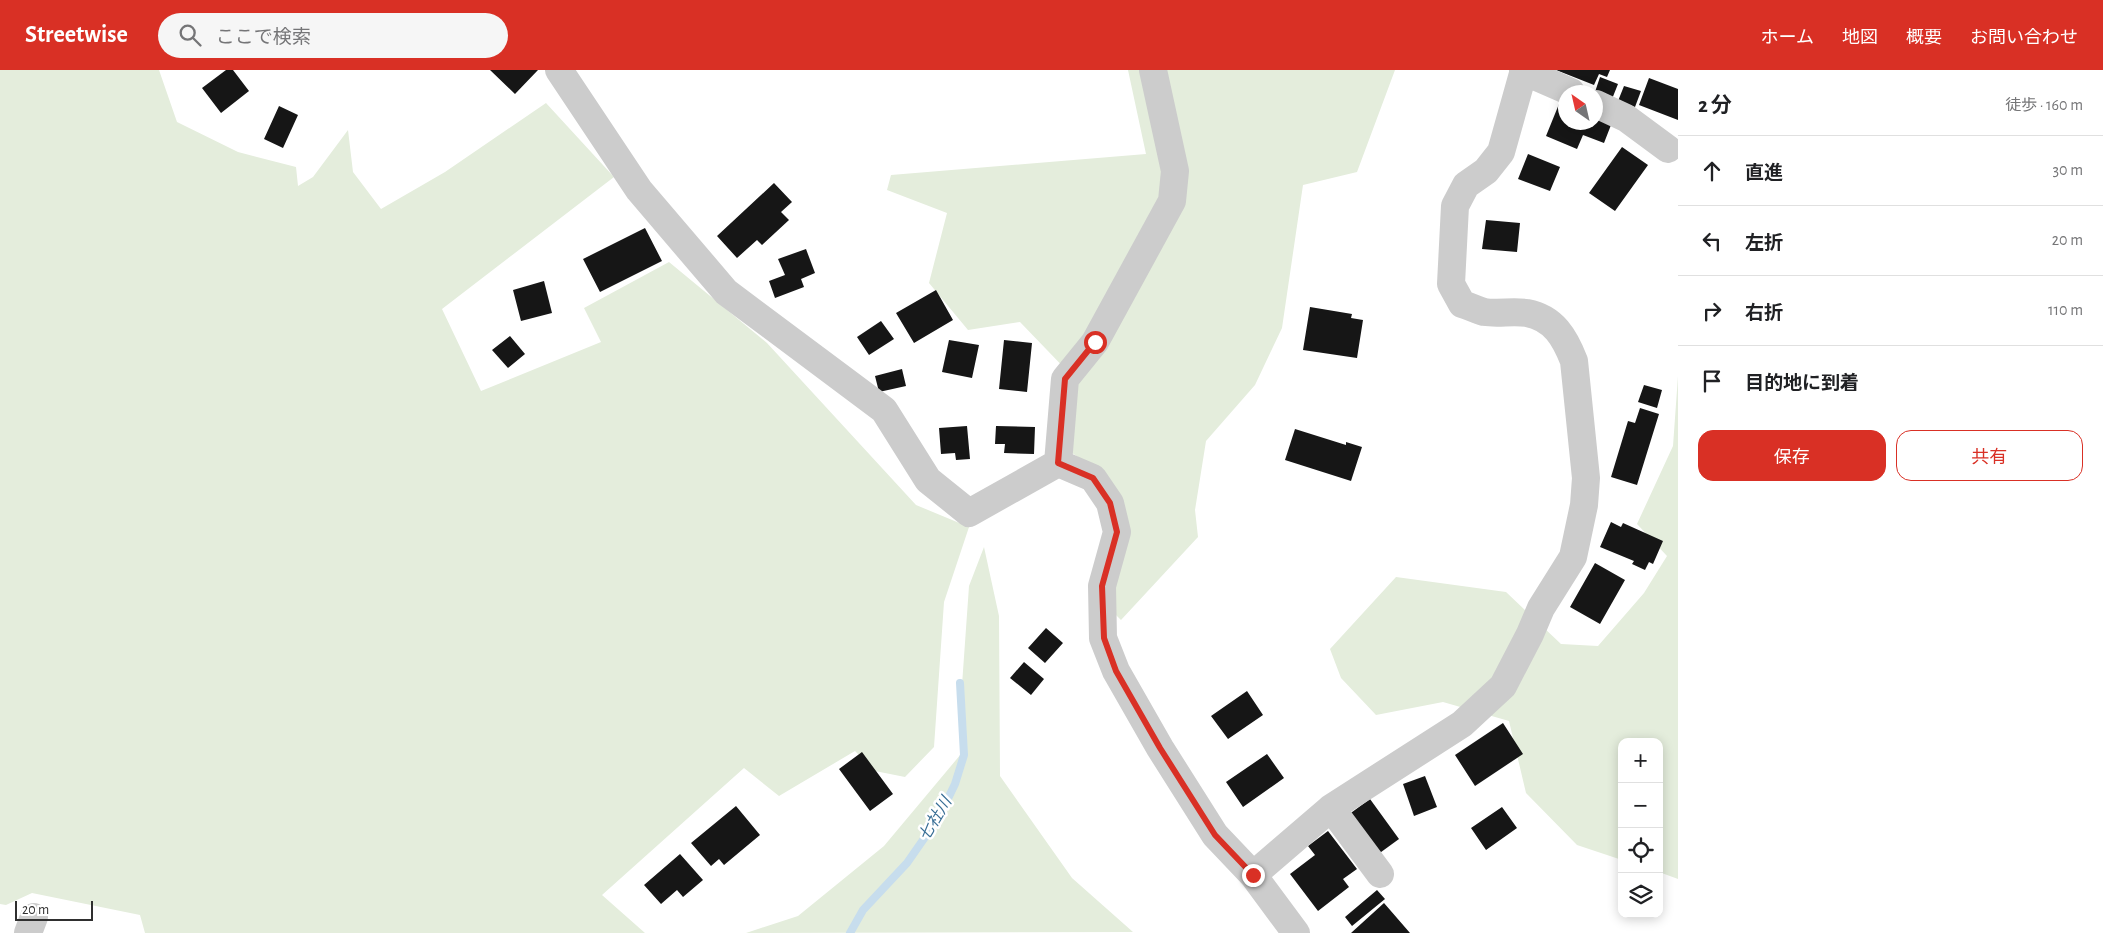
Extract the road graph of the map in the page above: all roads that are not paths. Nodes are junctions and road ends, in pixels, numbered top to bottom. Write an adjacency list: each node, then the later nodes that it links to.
1 (559, 70): 7 (lane)
2 (1153, 70): 7 (lane)
3 (1524, 70): 4 (lane); 8 (lane)
4 (1558, 86)
5 (1603, 107): 6 (lane)
6 (1668, 149)
7 (1058, 463): 10 (lane)
8 (1331, 808): 9 (lane); 10 (lane)
9 (1380, 874)
10 (1253, 875): 11 (lane)
11 (1296, 933)

